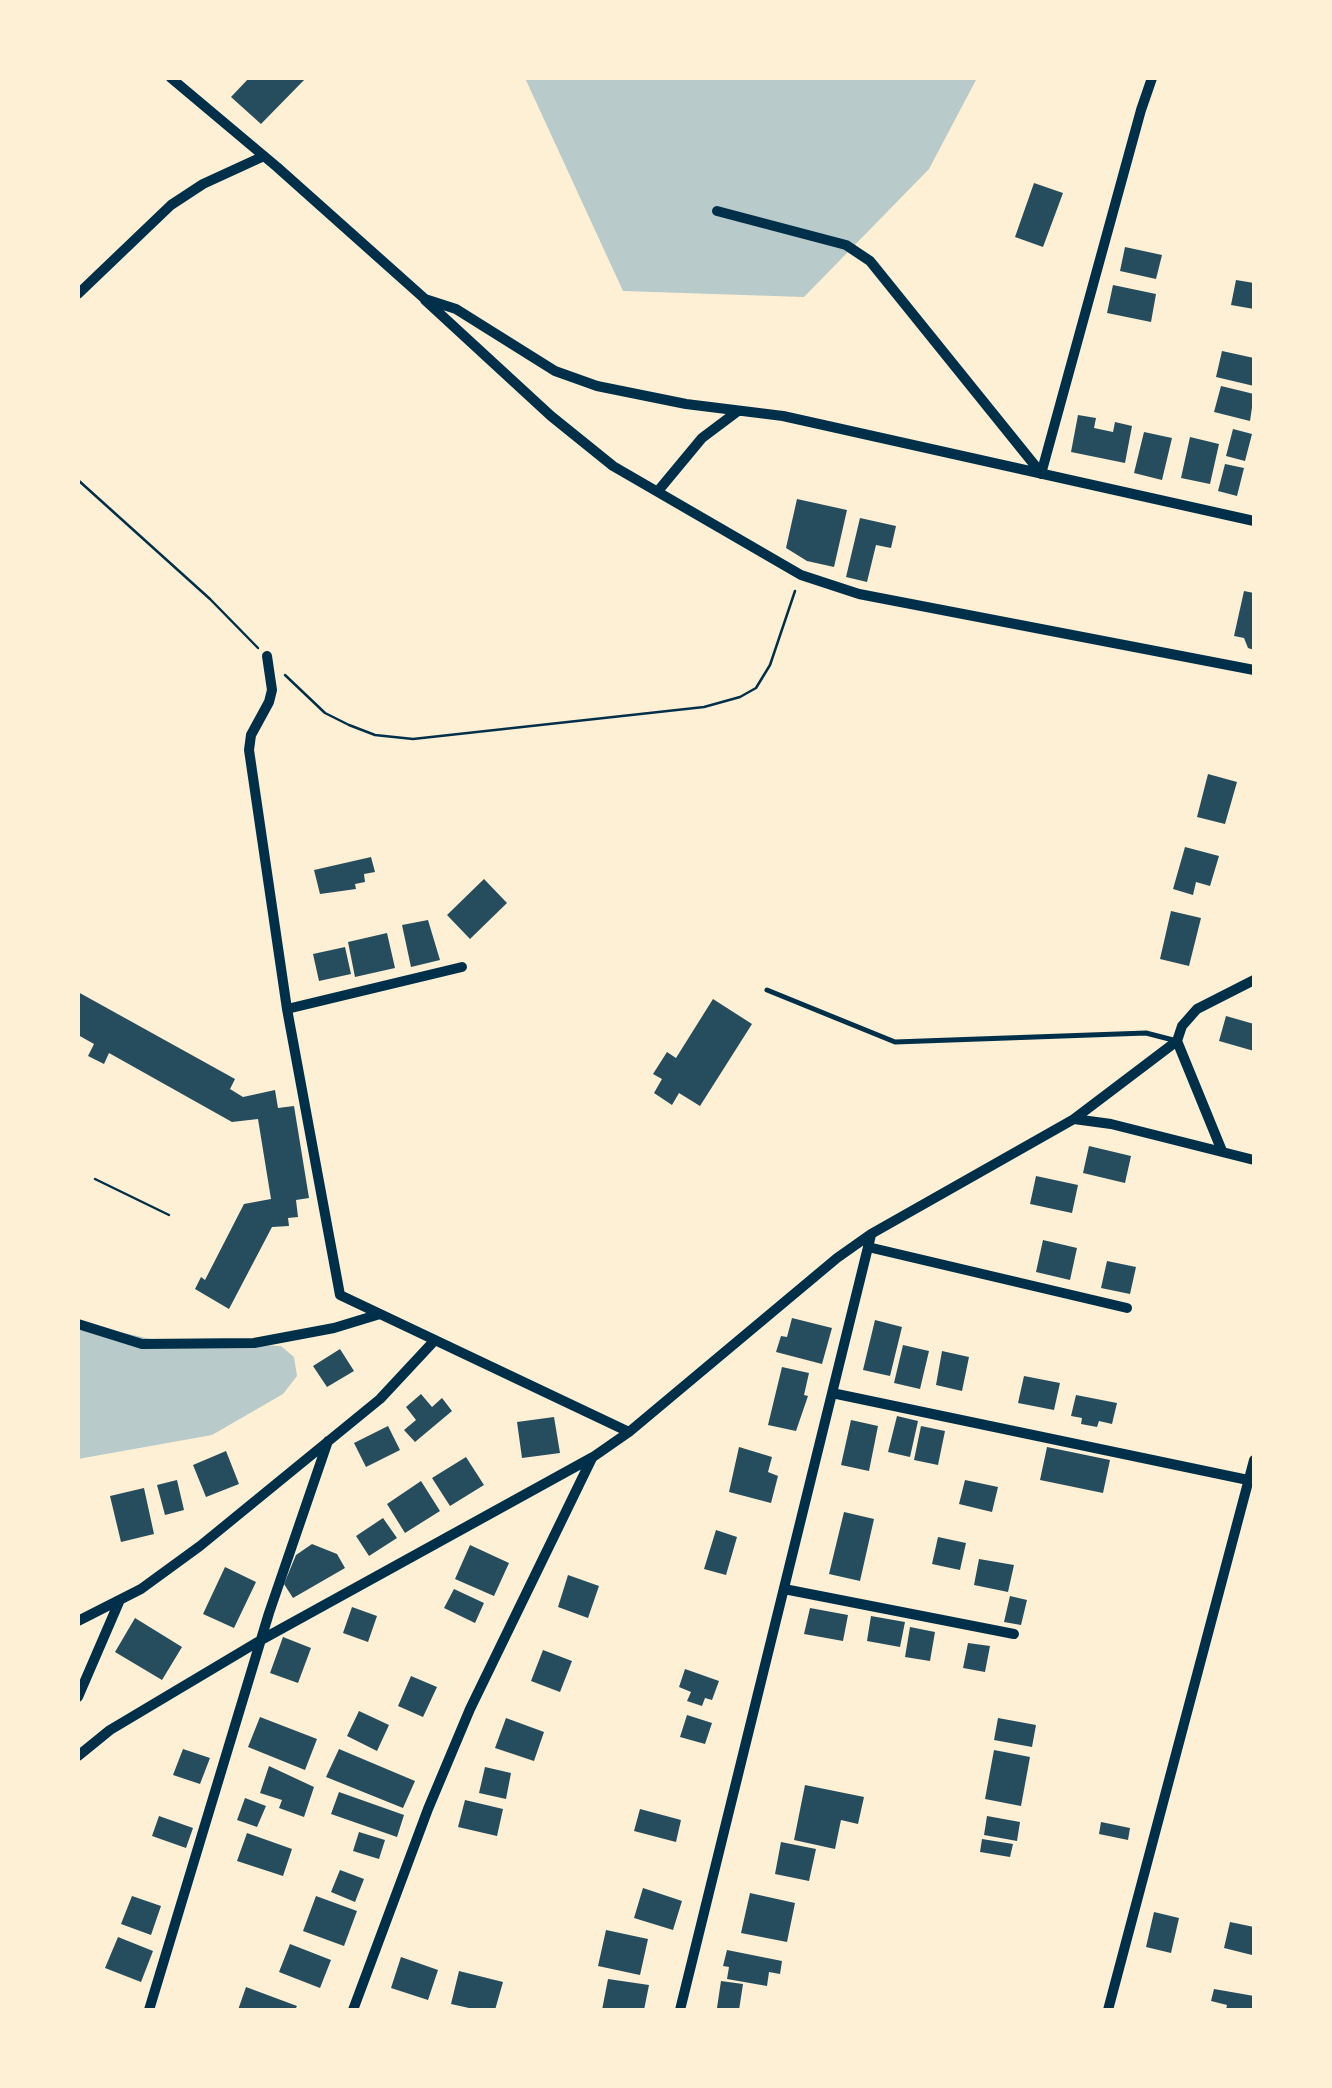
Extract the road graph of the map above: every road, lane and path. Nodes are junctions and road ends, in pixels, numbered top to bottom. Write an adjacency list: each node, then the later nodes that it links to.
1 (171, 78): 3 (street)
2 (1152, 78): 8 (street)
3 (264, 156): 5 (street); 6 (street)
4 (717, 211): 8 (street)
5 (78, 294)
6 (424, 299): 7 (street); 10 (street)
7 (738, 411): 8 (street); 10 (street)
8 (1041, 474): 11 (street)
9 (78, 480): 13 (path)
10 (658, 492): 12 (street)
11 (1254, 520)
12 (801, 575): 13 (path); 14 (street)
13 (267, 656): 18 (street)
14 (1254, 670)
15 (462, 967): 18 (street)
16 (1254, 980): 19 (street)
17 (767, 990): 19 (lane)
18 (286, 1009): 27 (street)
19 (1178, 1041): 20 (street); 21 (street)
20 (1074, 1119): 21 (street); 25 (street)
21 (1222, 1151): 22 (street)
22 (1254, 1160)
23 (95, 1178): 24 (path)
24 (169, 1215)
25 (870, 1241): 26 (street); 30 (street); 31 (street)
26 (1127, 1308)
27 (380, 1314): 28 (street); 29 (street)
28 (78, 1324)
29 (435, 1340): 31 (street); 32 (street)
30 (832, 1393): 35 (street); 36 (street)
31 (629, 1432): 33 (street)
32 (328, 1441): 37 (street); 40 (street)
33 (593, 1458): 40 (street); 44 (street)
34 (1254, 1460): 35 (street)
35 (1248, 1480): 46 (street)
36 (784, 1590): 39 (street); 45 (street)
37 (120, 1602): 38 (street); 41 (street)
38 (78, 1621)
39 (1014, 1634)
40 (261, 1640): 42 (street); 43 (street)
41 (78, 1697)
42 (78, 1756)
43 (149, 2010)
44 (353, 2010)
45 (680, 2010)
46 (1108, 2010)

